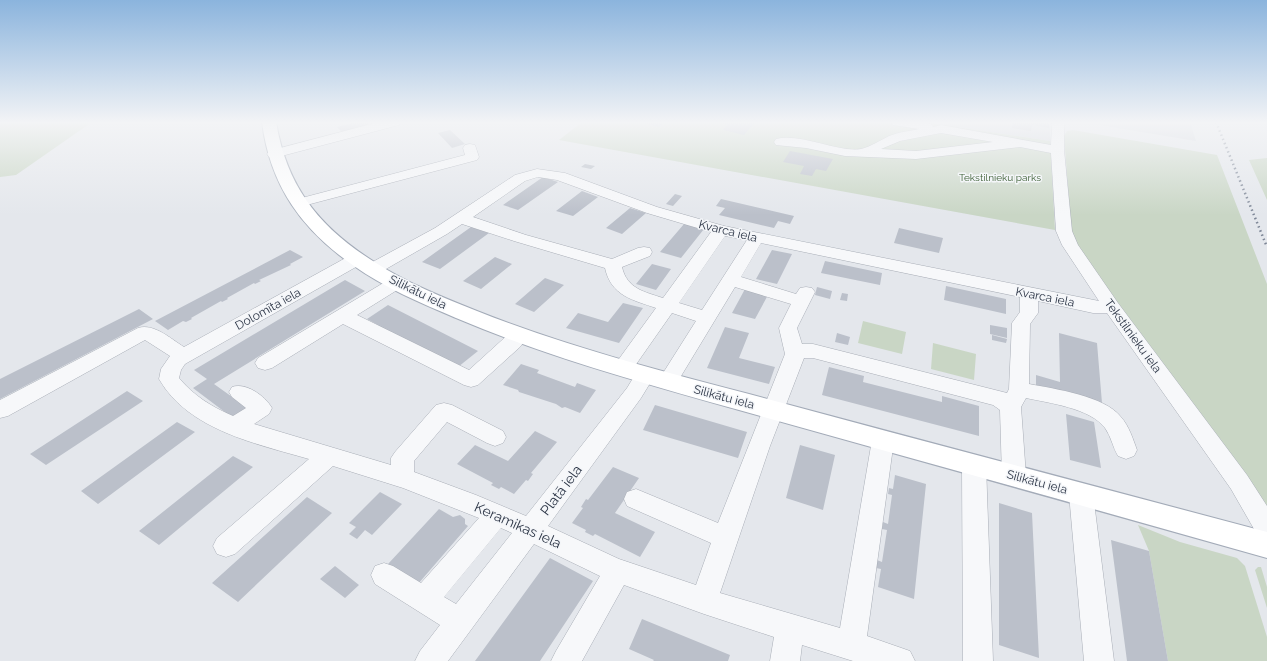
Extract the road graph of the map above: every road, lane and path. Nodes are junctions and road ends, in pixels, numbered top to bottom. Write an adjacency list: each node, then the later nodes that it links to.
1 (278, 153): 6 (street)
2 (471, 153): 7 (street)
3 (864, 153): 4 (street)
4 (937, 153)
5 (1057, 153): 18 (street, Tekstilnieku iela)
6 (274, 154): 7 (main road, Silikātu iela)
7 (299, 203): 12 (main road, Silikātu iela)
8 (461, 218): 9 (street, Kvarca iela); 12 (street, Kvarca iela); 13 (street)
9 (721, 230): 10 (street, Kvarca iela); 17 (street, Platā iela)
10 (756, 238): 14 (street, Platā iela); 16 (street, Kvarca iela)
11 (644, 252): 13 (street)
12 (365, 264): 15 (main road, Silikātu iela); 23 (street, Dolomīta iela)
13 (613, 265): 17 (street)
14 (731, 280): 20 (street, Platā iela); 22 (street)
15 (396, 283): 19 (street); 21 (main road, Silikātu iela)
16 (1029, 294): 18 (street, Kvarca iela); 27 (street)
17 (668, 306): 20 (street); 25 (street, Platā iela)
18 (1112, 307): 41 (street, Tekstilnieku iela)
19 (343, 316): 21 (street); 24 (street)
20 (707, 318): 25 (street, Platā iela)
21 (519, 335): 25 (main road, Silikātu iela)
22 (796, 354): 27 (street); 29 (street)
23 (181, 357): 28 (street); 30 (street, Keramikas iela)
24 (265, 363)
25 (645, 375): 29 (main road, Silikātu iela); 42 (street, Platā iela)
26 (239, 392): 30 (street)
27 (1015, 398): 33 (street); 36 (street)
28 (0, 410)
29 (773, 410): 32 (main road, Silikātu iela); 43 (street)
30 (234, 426): 34 (street, Keramikas iela)
31 (495, 437): 37 (street)
32 (883, 440): 35 (main road, Silikātu iela); 52 (street)
33 (1126, 450)
34 (328, 456): 37 (street, Keramikas iela); 45 (street)
35 (974, 465): 36 (main road, Silikātu iela); 57 (street)
36 (1014, 476): 38 (main road, Silikātu iela)
37 (402, 478): 40 (street, Keramikas iela)
38 (1080, 494): 44 (main road, Silikātu iela); 58 (street)
39 (636, 499): 43 (street)
40 (496, 515): 42 (street, Keramikas iela); 48 (street)
41 (1267, 528)
42 (531, 530): 46 (street, Keramikas iela); 50 (street, Platā iela)
43 (725, 537): 49 (street)
44 (1267, 545)
45 (226, 546)
46 (618, 571): 49 (street, Keramikas iela); 54 (street)
47 (384, 575): 48 (street)
48 (424, 600): 50 (street)
49 (704, 601): 51 (street, Keramikas iela)
50 (460, 622): 53 (street, Platā iela)
51 (790, 628): 52 (street, Keramikas iela); 55 (street)
52 (851, 646): 56 (street, Keramikas iela)
53 (430, 661)
54 (566, 661)
55 (785, 661)
56 (900, 661)
57 (978, 661)
58 (1099, 661)

